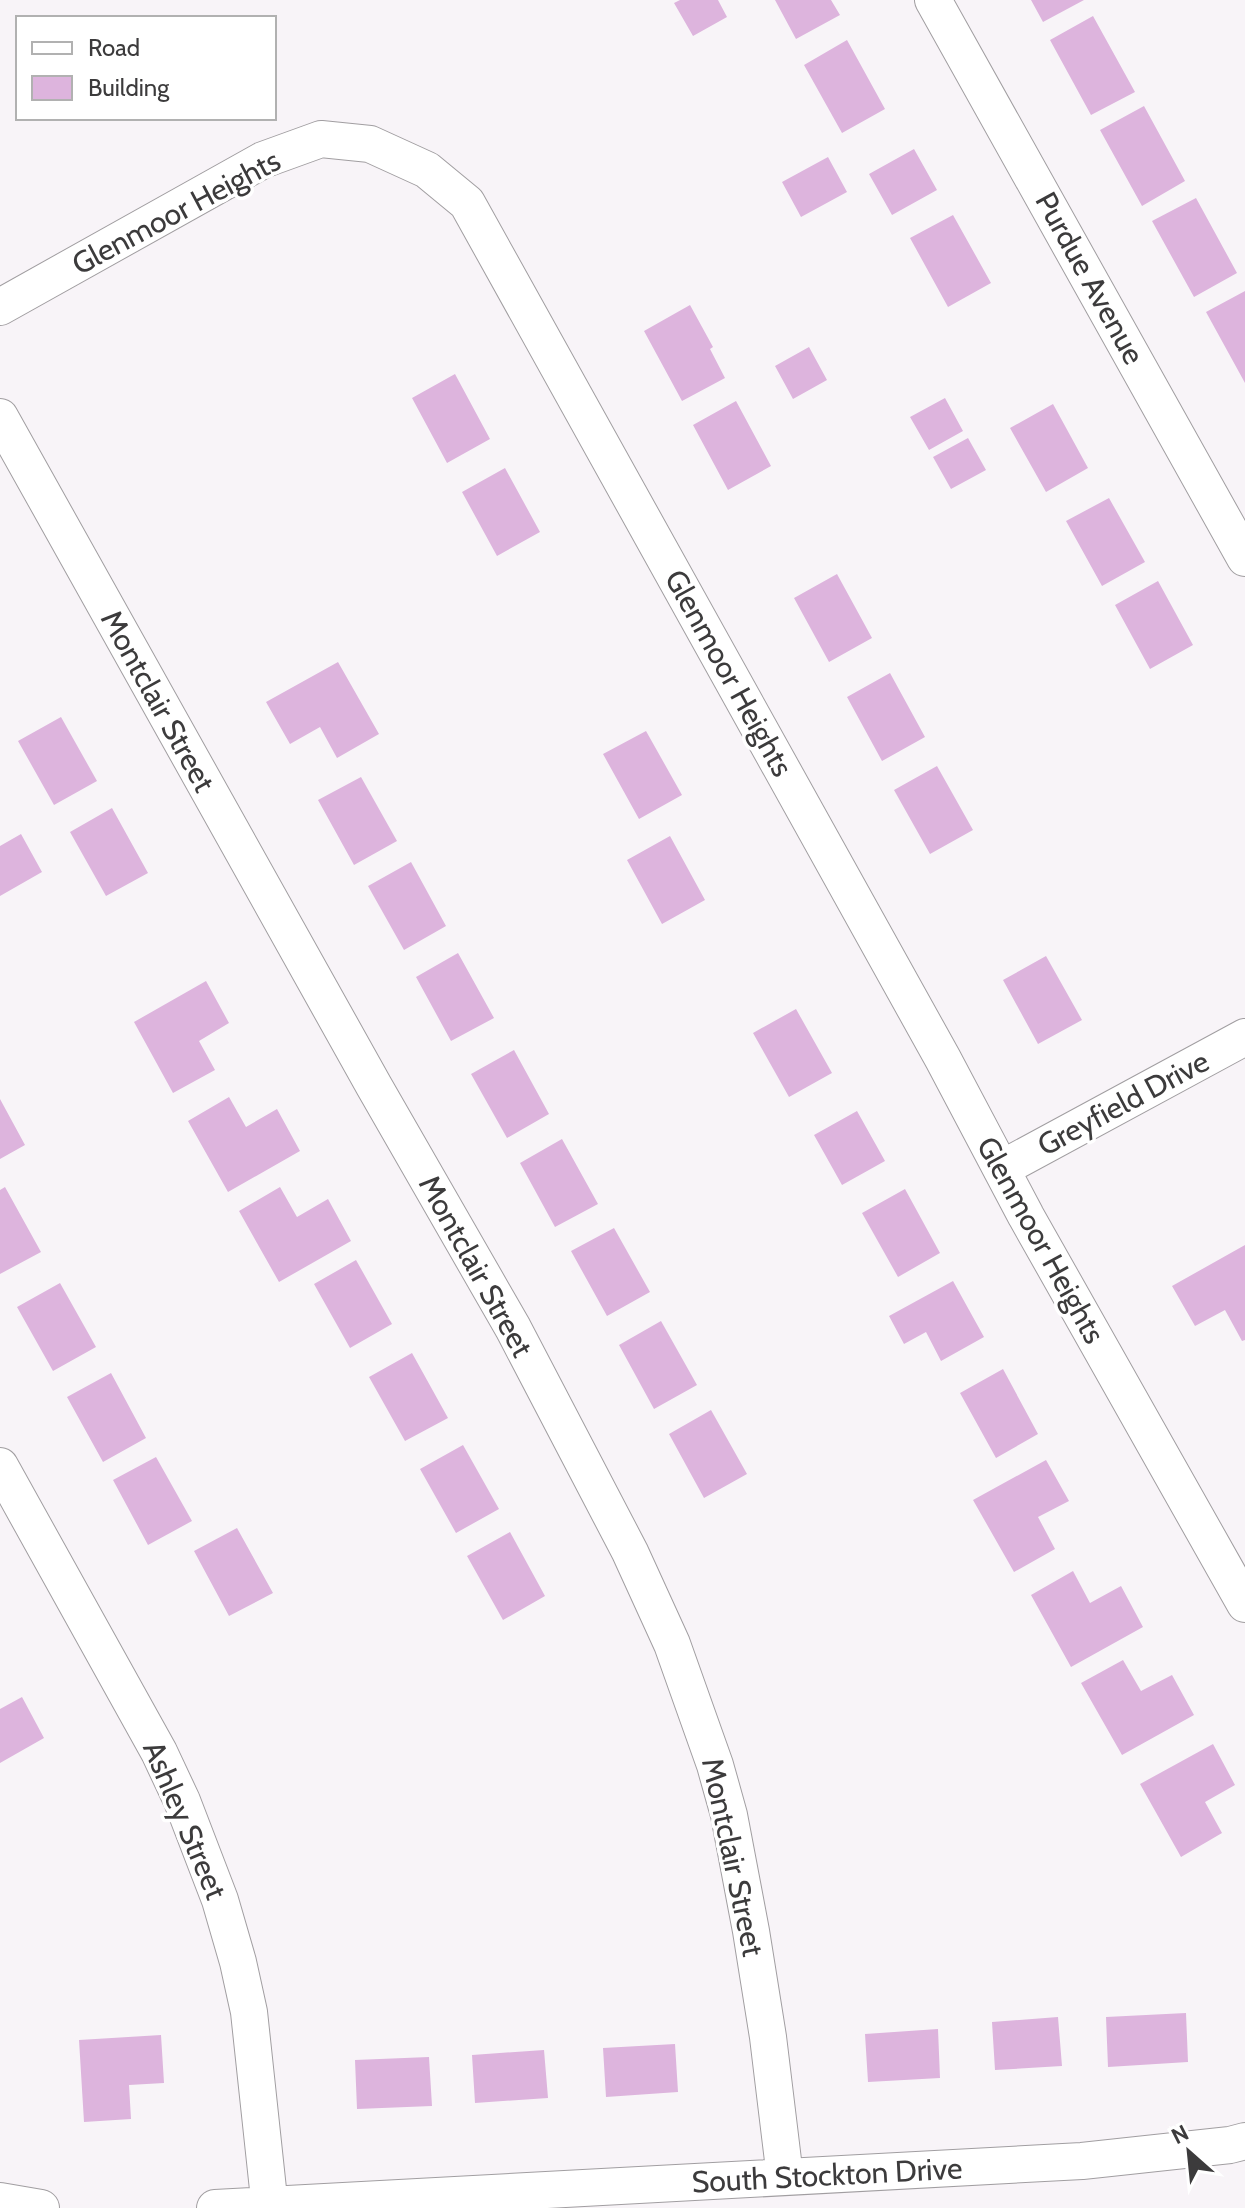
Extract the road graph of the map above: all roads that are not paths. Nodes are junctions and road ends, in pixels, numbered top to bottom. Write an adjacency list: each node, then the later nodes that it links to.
1 (933, 0): 4 (street, Purdue Avenue)
2 (0, 307): 6 (street, Glenmoor Heights)
3 (0, 417): 10 (street, Montclair Street)
4 (1245, 558)
5 (1245, 1037): 6 (street, Greyfield Drive)
6 (1001, 1169): 8 (street, Glenmoor Heights)
7 (0, 1466): 12 (street, Ashley Street)
8 (1245, 1604)
9 (1245, 2141): 10 (street, South Stockton Drive)
10 (785, 2177): 12 (street, South Stockton Drive)
11 (0, 2201): 13 (street)
12 (270, 2206): 14 (street, South Stockton Drive)
13 (41, 2208)
14 (215, 2208)

